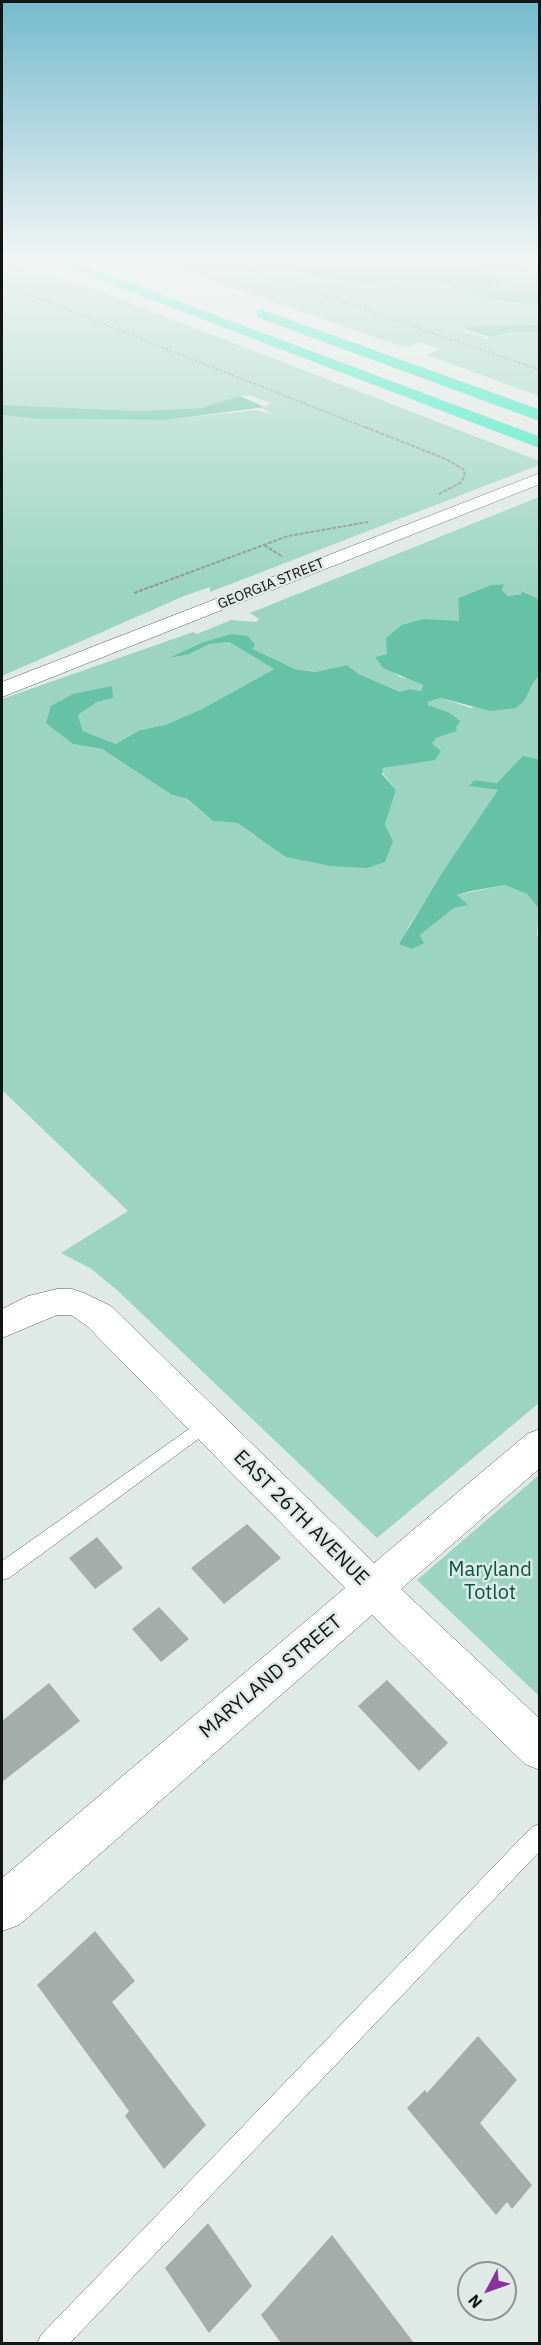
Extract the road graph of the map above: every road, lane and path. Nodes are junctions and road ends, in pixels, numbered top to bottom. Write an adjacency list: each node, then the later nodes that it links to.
1 (214, 367): 7 (path)
2 (340, 367): 5 (highway)
3 (407, 367): 4 (highway)
4 (540, 416)
5 (540, 443)
6 (540, 478): 10 (street, GEORGIA STREET)
7 (435, 496)
8 (373, 520): 9 (path)
9 (134, 593)
10 (2, 690)
11 (2, 1324): 12 (street, EAST 26TH AVENUE)
12 (206, 1424): 14 (lane); 15 (street, EAST 26TH AVENUE)
13 (540, 1445): 15 (street, MARYLAND STREET)
14 (2, 1572)
15 (374, 1590): 16 (street, EAST 26TH AVENUE); 18 (street, MARYLAND STREET)
16 (540, 1749)
17 (540, 1835): 19 (lane)
18 (2, 1908)
19 (50, 2343)

